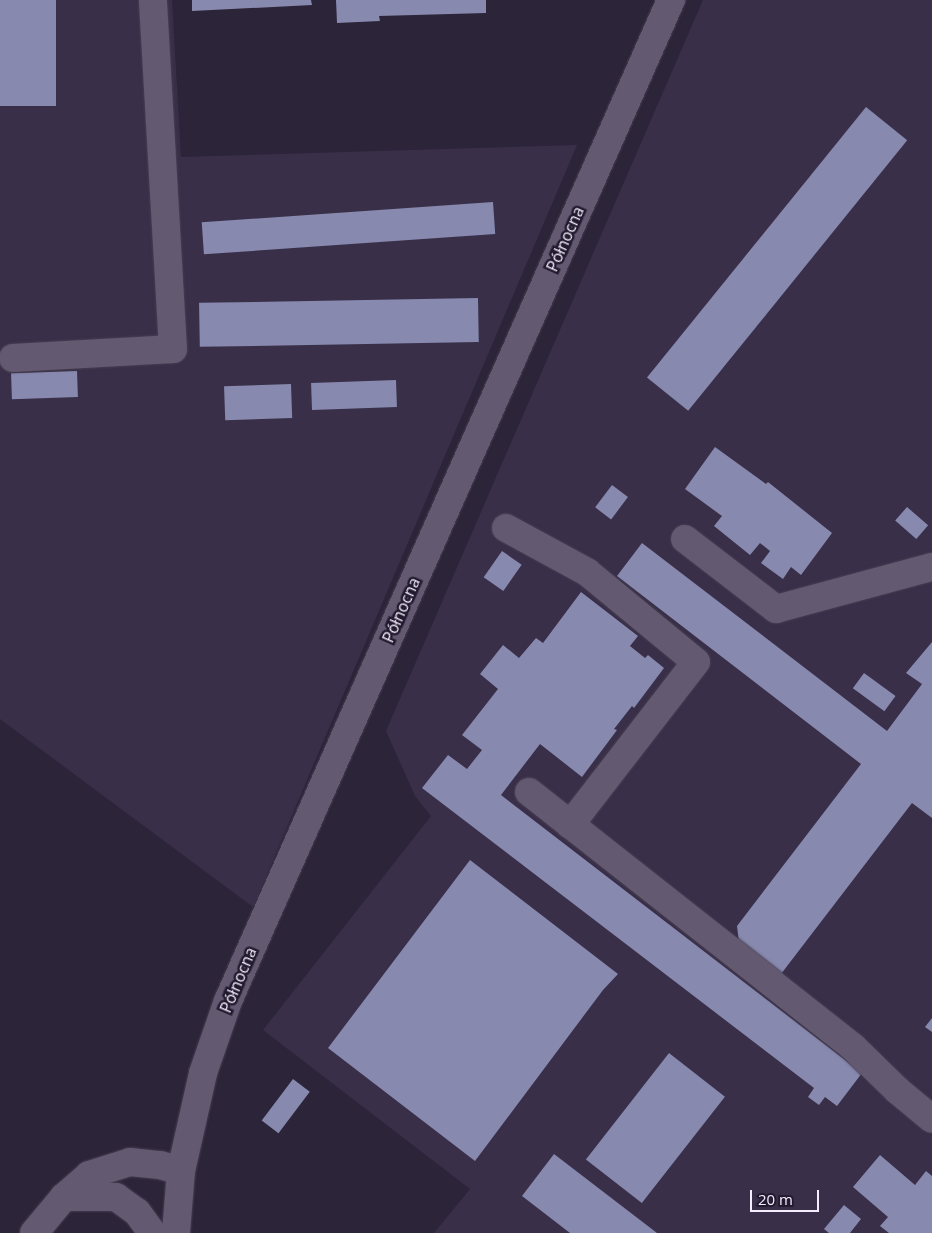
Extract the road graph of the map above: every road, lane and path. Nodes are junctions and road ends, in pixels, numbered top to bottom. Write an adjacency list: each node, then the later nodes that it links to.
1 (153, 0): 3 (street)
2 (671, 0): 10 (street, Północna)
3 (13, 358)
4 (506, 528): 8 (street)
5 (685, 539): 6 (street)
6 (932, 567)
7 (529, 792): 8 (street)
8 (570, 825): 9 (street)
9 (932, 1119)
10 (181, 1171): 11 (street); 14 (street, Północna)
11 (64, 1197): 12 (street); 13 (street)
12 (34, 1233)
13 (152, 1233)
14 (176, 1233)

